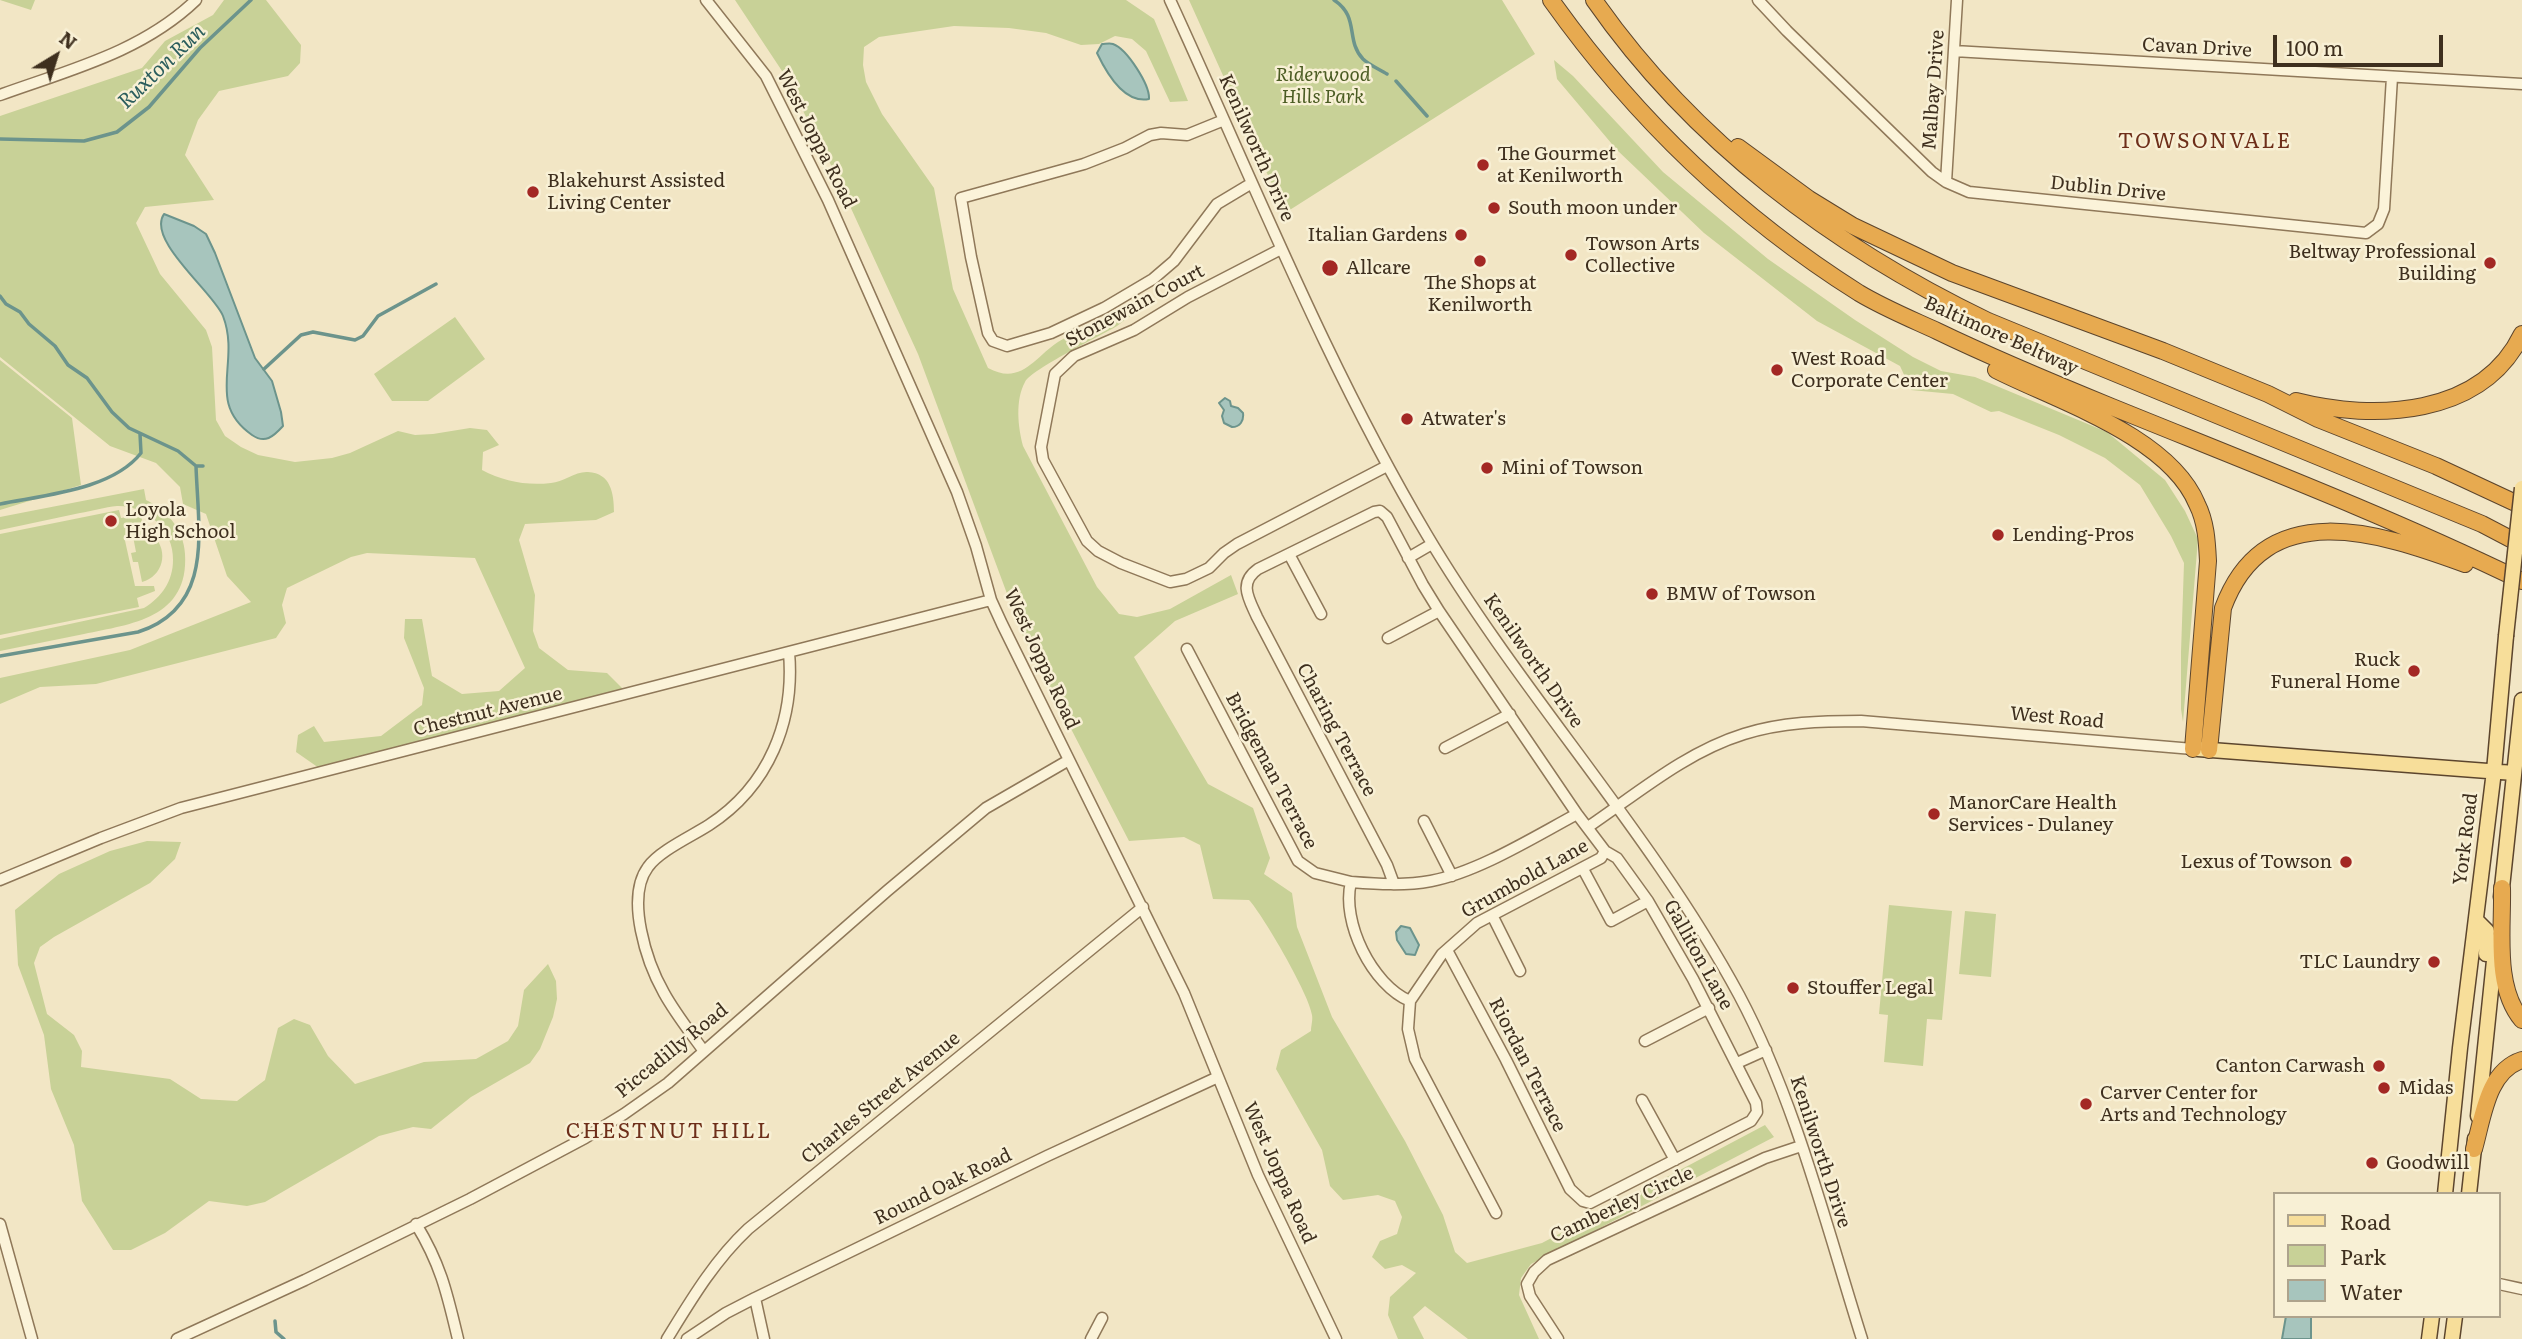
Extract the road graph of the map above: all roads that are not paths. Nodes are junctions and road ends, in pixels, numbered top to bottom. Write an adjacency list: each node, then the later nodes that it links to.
1 (196, 0): 12 (street)
2 (706, 0): 28 (street, West Joppa Road)
3 (1170, 0): 13 (street, Kenilworth Drive)
4 (1551, 0): 17 (highway, Baltimore Beltway)
5 (1594, 0): 9 (highway, Baltimore Beltway)
6 (1758, 0): 14 (street, Dublin Drive)
7 (1957, 0): 8 (street, Malbay Drive)
8 (1954, 51): 10 (street, Cavan Drive); 14 (street, Malbay Drive)
9 (1648, 69): 19 (highway); 24 (highway, Baltimore Beltway)
10 (2392, 77): 11 (street, Cavan Drive); 14 (street, Dublin Drive)
11 (2522, 84)
12 (0, 95)
13 (1224, 120): 15 (street, Kenilworth Drive); 15 (street)
14 (1946, 182)
15 (1252, 183): 16 (street, Kenilworth Drive)
16 (1282, 249): 20 (street, Kenilworth Drive); 20 (street, Stonewain Court)
17 (1862, 295): 27 (highway, Baltimore Beltway); 37 (highway)
18 (2522, 334): 19 (highway)
19 (2268, 394): 22 (highway)
20 (1387, 466): 23 (street, Kenilworth Drive)
21 (2522, 488): 39 (main road, York Road, bridge)
22 (2522, 506)
23 (1432, 544): 26 (street); 41 (street, Kenilworth Drive)
24 (2522, 545)
25 (1289, 554): 26 (street, Galliton Lane); 30 (street); 50 (street, Charing Terrace)
26 (1408, 558): 29 (street, Galliton Lane)
27 (2522, 583): 37 (highway)
28 (991, 600): 33 (street, Chestnut Avenue); 38 (street, West Joppa Road)
29 (1439, 611): 31 (street); 35 (street, Galliton Lane)
30 (1321, 614)
31 (1388, 638)
32 (1187, 649): 49 (street, Bridgeman Terrace)
33 (789, 652): 48 (street, Chestnut Avenue); 63 (street)
34 (2522, 700): 40 (main road)
35 (1510, 714): 36 (street); 42 (street, Galliton Lane)
36 (1445, 748)
37 (2201, 749): 39 (main road, West Road); 41 (street, West Road)
38 (1069, 760): 53 (street, West Joppa Road); 63 (street, Piccadilly Road)
39 (2494, 771): 40 (main road, West Road); 55 (main road, York Road)
40 (2514, 773): 51 (main road)
41 (1616, 808): 44 (street); 64 (street, Kenilworth Drive)
42 (1577, 814): 44 (street, Galliton Lane); 47 (street, Bridgeman Terrace)
43 (1424, 821): 47 (street)
44 (1588, 827): 45 (street, Galliton Lane)
45 (1605, 851): 46 (street, Grumbold Lane); 52 (street, Galliton Lane)
46 (1583, 869): 52 (street); 54 (street, Grumbold Lane)
47 (1452, 876): 50 (street, Bridgeman Terrace)
48 (0, 880)
49 (1351, 881): 50 (street, Bridgeman Terrace); 58 (street)
50 (1394, 884)
51 (2502, 888): 60 (highway); 61 (main road)
52 (1648, 901): 59 (street, Galliton Lane)
53 (1143, 907): 67 (street, West Joppa Road); 86 (street, Charles Street Avenue)
54 (1492, 915): 56 (street, Grumbold Lane); 57 (street)
55 (2476, 920): 61 (main road); 72 (main road, York Road)
56 (1447, 950): 58 (street, Grumbold Lane); 71 (street, Riordan Terrace)
57 (1520, 971)
58 (1410, 1001): 74 (street)
59 (1709, 1008): 62 (street); 66 (street, Galliton Lane)
60 (2522, 1020)
61 (2488, 1021): 70 (main road)
62 (1645, 1041)
63 (703, 1050): 76 (street, Piccadilly Road)
64 (1766, 1050): 66 (street); 69 (street, Kenilworth Drive)
65 (2522, 1060): 70 (highway)
66 (1737, 1063): 71 (street, Galliton Lane)
67 (1218, 1077): 79 (street, Round Oak Road); 90 (street, West Joppa Road)
68 (1642, 1100): 71 (street)
69 (1801, 1146): 91 (street, Camberley Circle); 92 (street, Kenilworth Drive)
70 (2474, 1149): 73 (main road)
71 (1675, 1160)
72 (2445, 1192)
73 (2469, 1192)
74 (1496, 1213)
75 (0, 1224): 83 (street)
76 (416, 1224): 84 (street, Piccadilly Road); 85 (street)
77 (2501, 1284): 78 (street)
78 (2522, 1289)
79 (755, 1298): 87 (street, Round Oak Road); 88 (street)
80 (1102, 1318): 89 (street)
81 (2432, 1318): 93 (main road)
82 (2455, 1318): 94 (main road)
83 (32, 1339)
84 (177, 1339)
85 (458, 1339)
86 (667, 1339)
87 (687, 1339)
88 (764, 1339)
89 (1091, 1339)
90 (1336, 1339)
91 (1559, 1339)
92 (1862, 1339)
93 (2429, 1339)
94 (2452, 1339)

